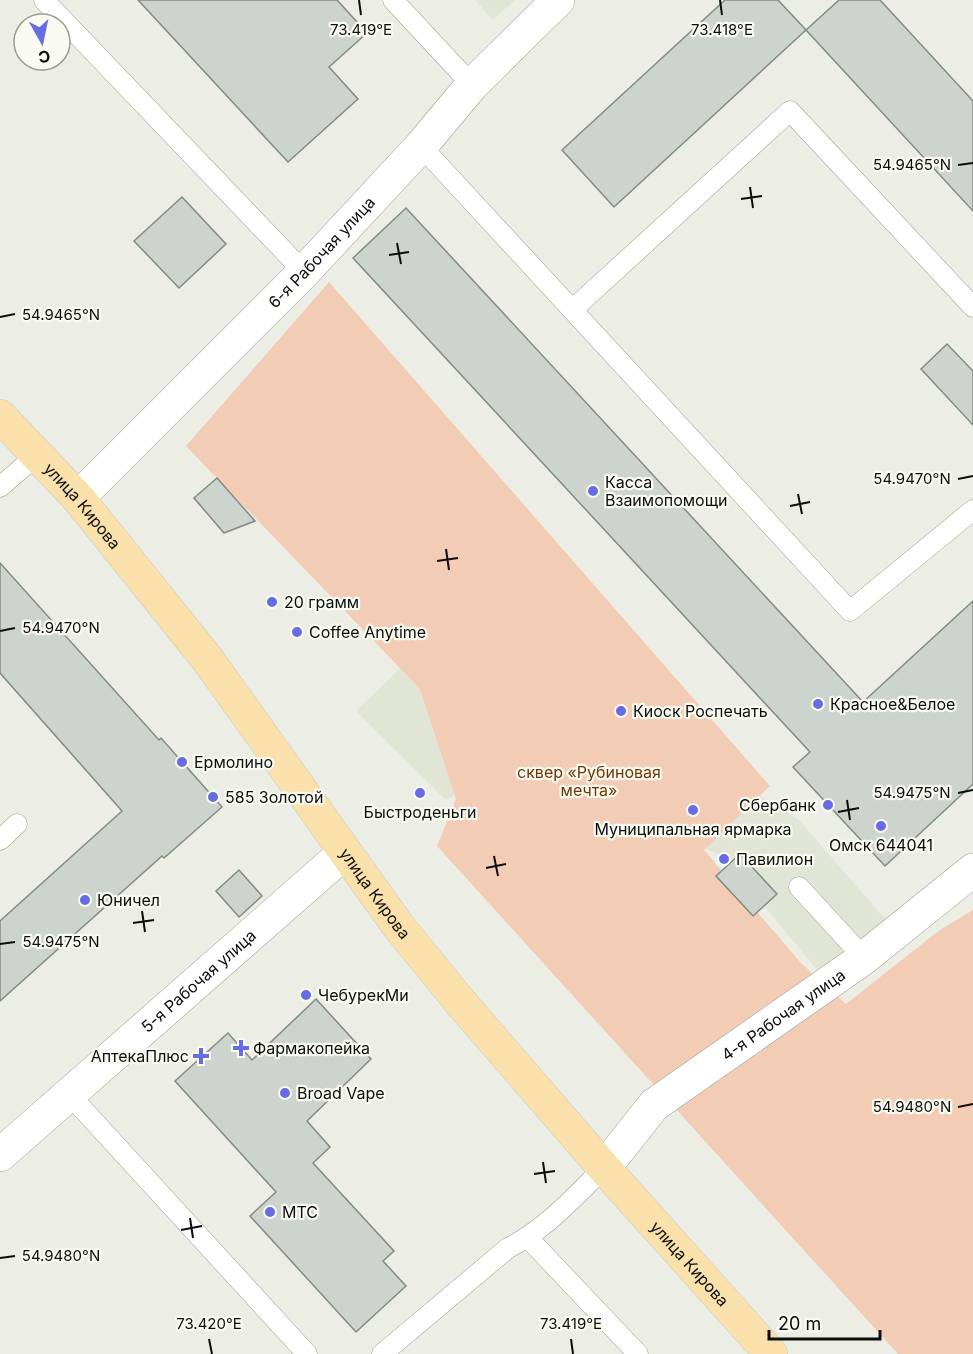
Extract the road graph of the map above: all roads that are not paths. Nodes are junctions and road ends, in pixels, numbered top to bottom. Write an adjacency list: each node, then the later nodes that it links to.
1 (44, 0): 6 (lane)
2 (393, 0): 4 (lane)
3 (558, 0): 4 (street, 6-я Рабочая улица)
4 (472, 85): 5 (street, 6-я Рабочая улица)
5 (421, 146): 6 (street, 6-я Рабочая улица); 8 (lane)
6 (304, 272): 12 (street, 6-я Рабочая улица)
7 (973, 307): 8 (lane)
8 (572, 310): 13 (lane)
9 (0, 416): 10 (main road, улица Кирова)
10 (37, 455): 11 (lane); 12 (main road, улица Кирова)
11 (0, 487)
12 (78, 498): 16 (main road, улица Кирова)
13 (973, 510)
14 (17, 824): 15 (lane)
15 (0, 840)
16 (344, 853): 20 (street, 5-я Рабочая улица); 22 (main road, улица Кирова)
17 (973, 870): 19 (street, 4-я Рабочая улица)
18 (799, 887): 19 (lane)
19 (864, 958): 22 (street, 4-я Рабочая улица)
20 (69, 1094): 21 (street, 5-я Рабочая улица); 24 (lane)
21 (0, 1155)
22 (604, 1168): 23 (lane); 27 (main road, улица Кирова)
23 (528, 1238): 25 (lane); 26 (lane)
24 (307, 1354)
25 (382, 1354)
26 (638, 1354)
27 (771, 1354)

